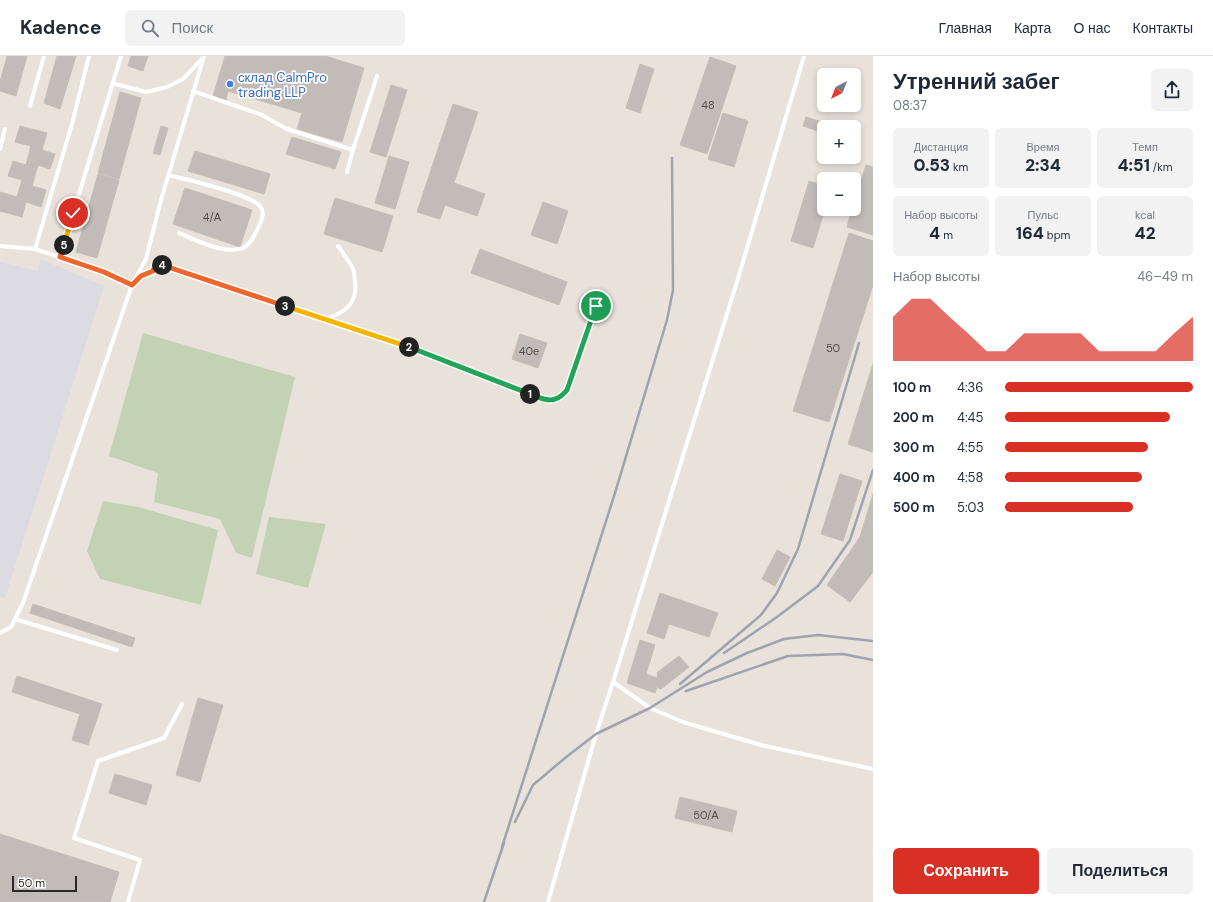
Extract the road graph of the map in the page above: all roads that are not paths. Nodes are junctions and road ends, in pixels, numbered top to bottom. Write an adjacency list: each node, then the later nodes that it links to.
1 (44, 56): 9 (lane)
2 (89, 56): 18 (lane)
3 (121, 56): 7 (lane)
4 (204, 56): 7 (lane); 8 (lane)
5 (804, 56): 28 (lane)
6 (376, 76): 12 (lane)
7 (112, 83): 19 (lane)
8 (193, 91): 12 (lane); 14 (lane)
9 (30, 106)
10 (5, 128): 11 (lane)
11 (0, 149)
12 (353, 150): 13 (lane)
13 (347, 172)
14 (168, 175): 15 (lane); 20 (lane)
15 (179, 233)
16 (0, 246): 18 (lane)
17 (338, 246): 24 (lane)
18 (35, 249): 19 (lane)
19 (60, 257): 22 (lane)
20 (146, 259): 21 (lane); 22 (lane)
21 (156, 263): 22 (lane); 24 (lane)
22 (132, 285): 25 (lane)
23 (596, 306): 24 (lane)
24 (326, 319)
25 (15, 619): 26 (lane); 27 (lane)
26 (0, 633)
27 (117, 650)
28 (613, 682): 30 (lane); 32 (lane)
29 (182, 704): 31 (lane)
30 (873, 769)
31 (128, 902)
32 (548, 902)

